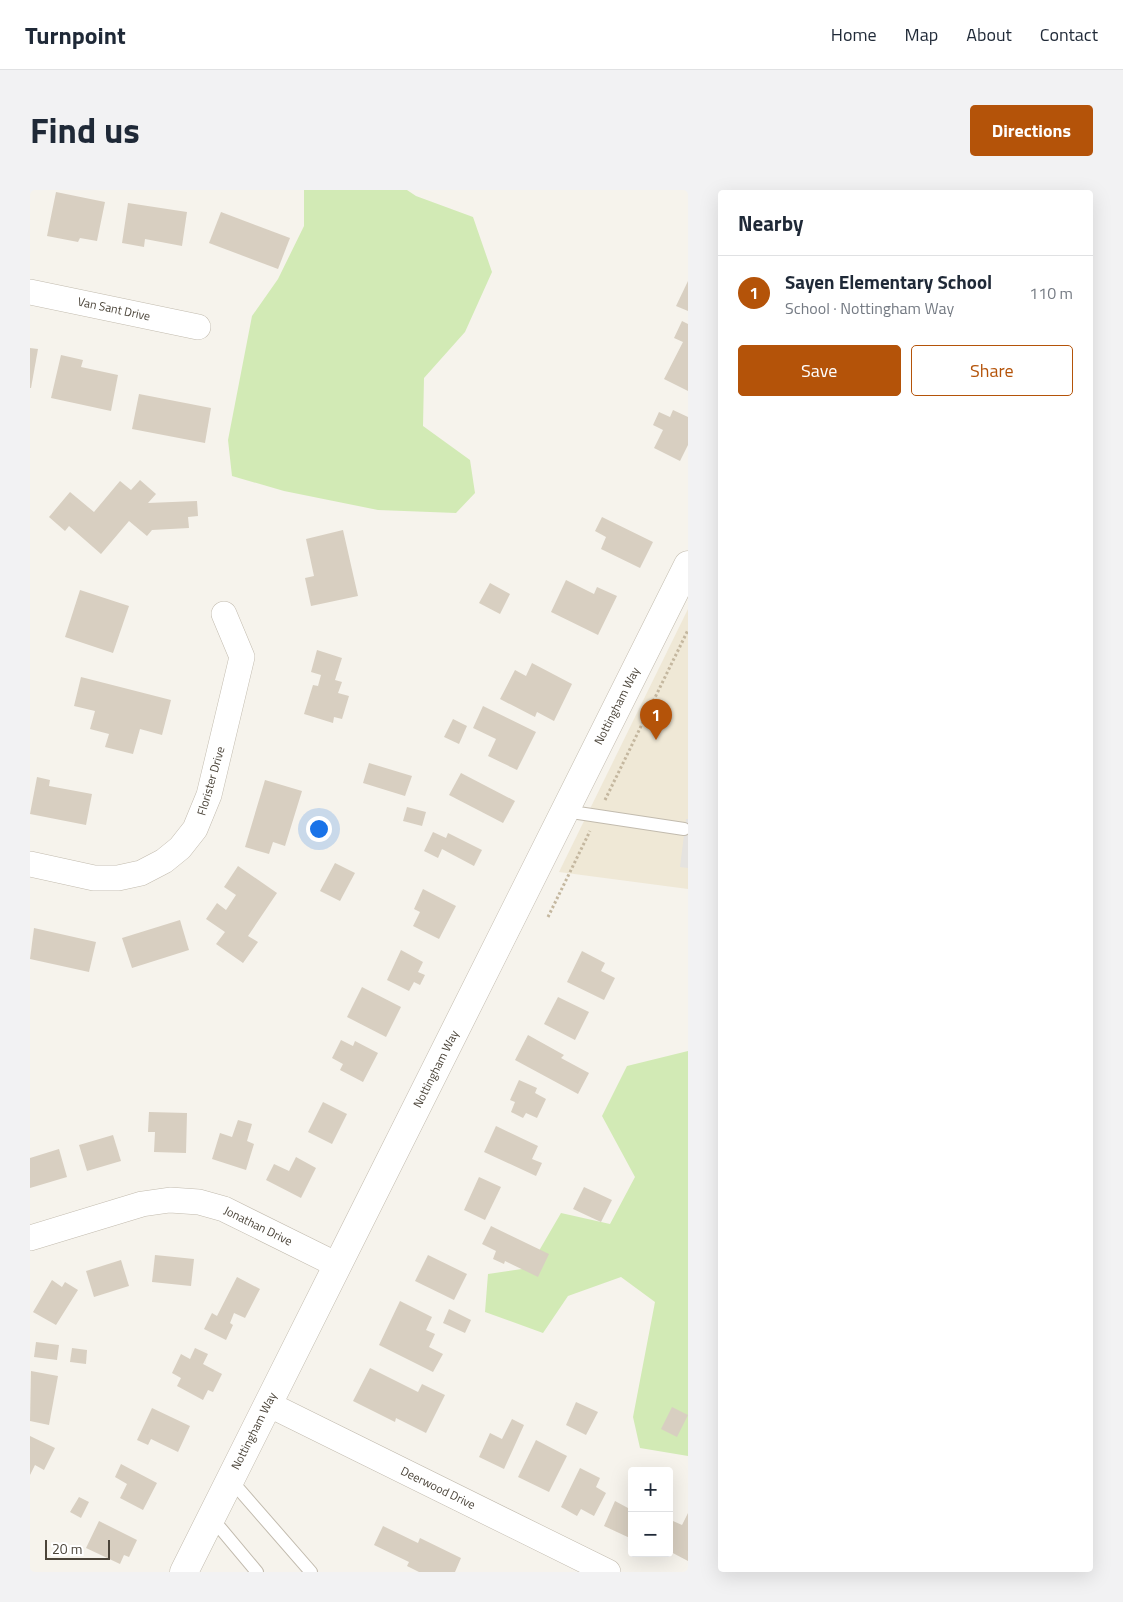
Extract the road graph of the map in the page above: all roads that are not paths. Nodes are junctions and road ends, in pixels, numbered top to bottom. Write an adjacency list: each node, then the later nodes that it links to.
1 (30, 292): 2 (street, Van Sant Drive)
2 (198, 327)
3 (686, 576): 5 (street, Nottingham Way)
4 (224, 614): 7 (street, Florister Drive)
5 (565, 811): 6 (lane); 9 (street, Nottingham Way)
6 (684, 829)
7 (30, 864)
8 (30, 1238): 9 (street, Jonathan Drive)
9 (337, 1265): 10 (street, Nottingham Way)
10 (268, 1404): 11 (street, Nottingham Way); 16 (street, Deerwood Drive)
11 (230, 1479): 12 (street, Nottingham Way); 15 (lane)
12 (211, 1517): 13 (street, Nottingham Way); 14 (lane)
13 (184, 1572)
14 (256, 1572)
15 (312, 1572)
16 (608, 1572)

